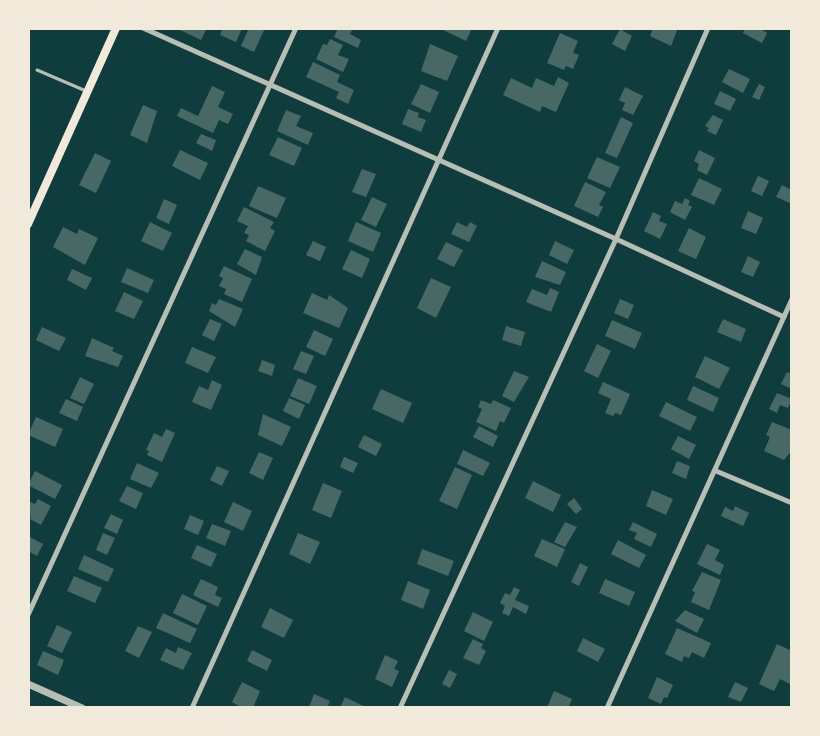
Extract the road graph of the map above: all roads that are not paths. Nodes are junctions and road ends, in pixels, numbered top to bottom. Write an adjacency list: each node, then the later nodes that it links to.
1 (116, 28): 8 (main road)
2 (143, 28): 7 (street)
3 (296, 28): 7 (street)
4 (498, 28): 9 (street)
5 (708, 28): 11 (street)
6 (37, 70): 8 (lane)
7 (270, 87): 9 (street); 16 (street)
8 (88, 92): 10 (main road)
9 (439, 161): 11 (street); 19 (street)
10 (28, 224)
11 (616, 239): 13 (street); 20 (street)
12 (792, 299): 13 (street)
13 (784, 317): 14 (street)
14 (716, 471): 15 (street); 21 (street)
15 (792, 503)
16 (28, 615)
17 (28, 684): 18 (street)
18 (82, 708)
19 (192, 708)
20 (400, 708)
21 (607, 708)

